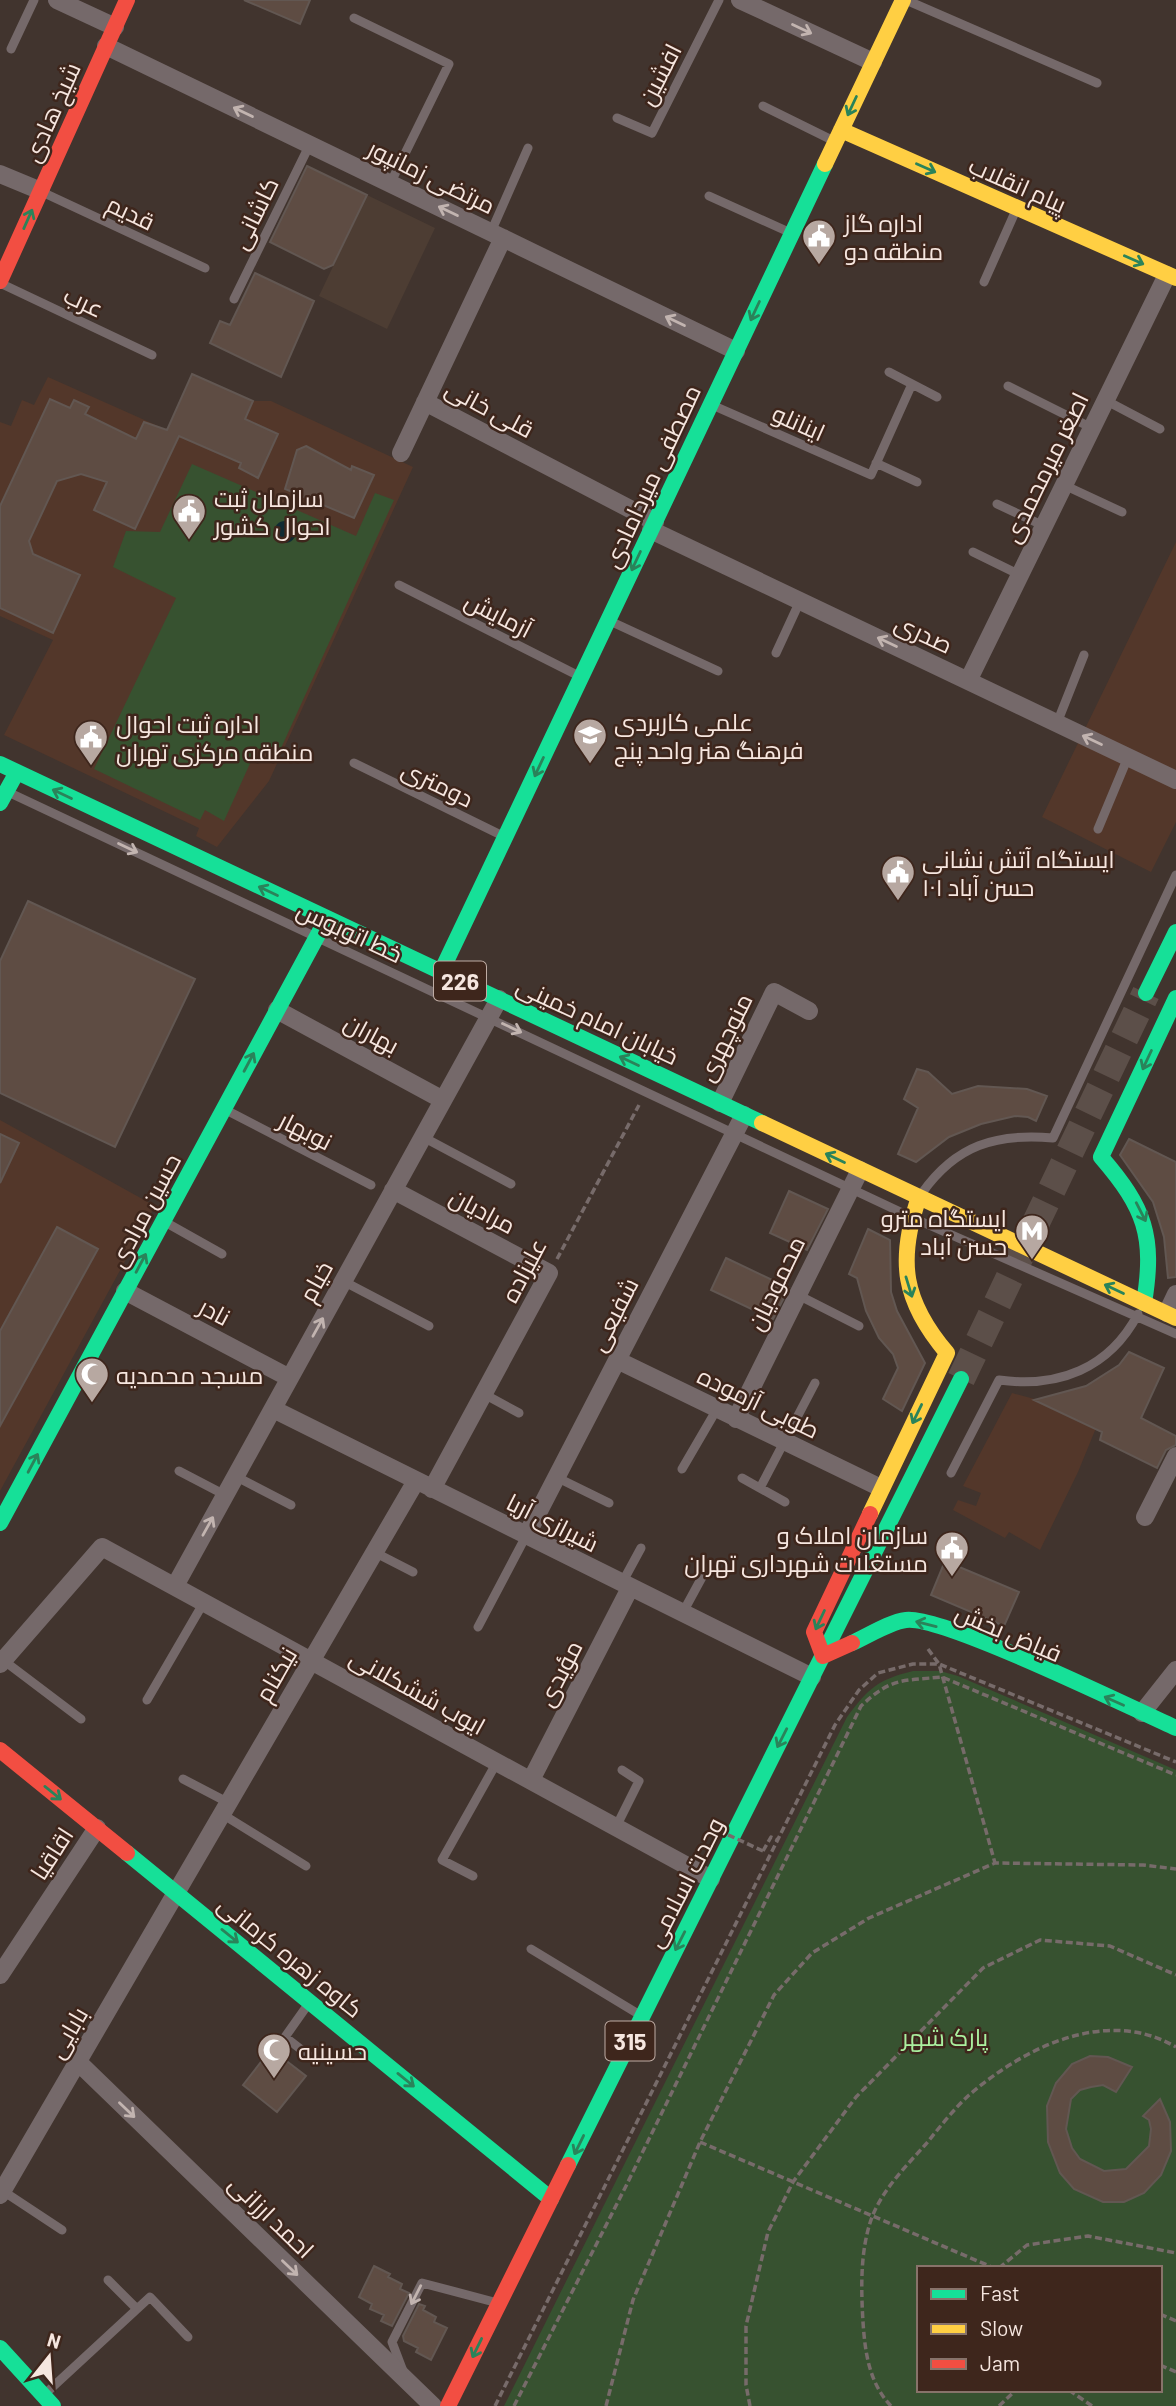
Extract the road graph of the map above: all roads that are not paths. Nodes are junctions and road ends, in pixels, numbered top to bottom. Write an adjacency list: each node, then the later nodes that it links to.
1 (34, 0): 10 (lane)
2 (57, 0): 8 (street)
3 (127, 0): 8 (main road, شیخ هادی)
4 (719, 0): 14 (lane, افشین)
5 (740, 0): 11 (street, one-way to 11)
6 (904, 0): 11 (main road, مصطفی میردامادی); 12 (lane)
7 (354, 18): 19 (lane)
8 (115, 27): 9 (main road, شیخ هادی)
9 (106, 46): 16 (street, مرتضی زمانپور, one-way to 9); 20 (main road, شیخ هادی)
10 (11, 49)
11 (873, 62): 15 (main road, مصطفی میردامادی, one-way to 15)
12 (1097, 83)
13 (763, 106): 15 (lane)
14 (617, 118)
15 (838, 136): 22 (main road, پیام انقلاب, one-way to 22); 23 (main road, مصطفی میردامادی)
16 (310, 144): 19 (street, مرتضی زمانپور); 29 (lane, کاشانی)
17 (528, 148): 24 (lane)
18 (0, 174): 20 (street)
19 (390, 184): 24 (street, مرتضی زمانپور, one-way to 19)
20 (41, 191): 25 (lane, قدیم); 27 (main road, شیخ هادی, one-way to 20)
21 (709, 196): 23 (lane)
22 (1017, 208): 26 (main road, پیام انقلاب, one-way to 26); 28 (lane)
23 (792, 233): 30 (main road, مصطفی میردامادی, one-way to 30)
24 (497, 235): 30 (street, مرتضی زمانپور, one-way to 24); 37 (street, قلی خانی)
25 (205, 268)
26 (1171, 276): 36 (street, اصغر میرمحمدی)
27 (0, 282): 31 (lane, عرب)
28 (984, 282)
29 (234, 299)
30 (736, 351): 38 (main road, مصطفی میردامادی)
31 (152, 355)
32 (889, 372): 33 (lane)
33 (912, 384): 35 (lane); 42 (lane)
34 (1008, 386): 39 (lane)
35 (937, 397)
36 (1105, 400): 39 (street, اصغر میرمحمدی); 40 (lane)
37 (425, 402): 41 (street); 47 (street, قلی خانی)
38 (711, 404): 42 (lane, اینانلو); 47 (main road, مصطفی میردامادی)
39 (1092, 428): 44 (street, اصغر میرمحمدی)
40 (1160, 429)
41 (401, 453)
42 (876, 463): 43 (lane)
43 (917, 482)
44 (1064, 485): 46 (lane); 48 (street, اصغر میرمحمدی)
45 (997, 504): 48 (lane)
46 (1122, 512)
47 (653, 526): 52 (street, صدری); 53 (main road, مصطفی میردامادی, one-way to 53)
48 (1044, 526): 50 (street, اصغر میرمحمدی)
49 (973, 552): 50 (lane)
50 (1020, 575): 58 (street, اصغر میرمحمدی)
51 (399, 585): 57 (lane, آزمایش)
52 (800, 601): 54 (lane); 58 (street, صدری, one-way to 52)
53 (608, 620): 56 (lane); 57 (main road, مصطفی میردامادی)
54 (776, 653)
55 (1084, 655): 59 (lane)
56 (718, 671)
57 (581, 677): 67 (main road, مصطفی میردامادی, one-way to 67)
58 (968, 681): 59 (street, صدری)
59 (1057, 723): 60 (street, صدری, one-way to 59)
60 (1128, 757): 64 (street, صدری); 66 (lane)
61 (354, 763): 67 (lane, دومتری)
62 (0, 764): 63 (main road, خیابان امام خمینی / 226)
63 (17, 772): 65 (main road); 69 (main road, خیابان امام خمینی / 226, one-way to 63)
64 (1176, 780)
65 (2, 794): 71 (lane, خط اتوبوس, one-way to 71)
66 (1098, 829)
67 (505, 837): 72 (main road, مصطفی میردامادی)
68 (1176, 875): 90 (lane)
69 (327, 918): 71 (main road, حسین مرادی); 72 (main road, خیابان امام خمینی / 226)
70 (1176, 932): 73 (main road)
71 (317, 937): 76 (main road, حسین مرادی); 78 (lane, خط اتوبوس)
72 (441, 972): 75 (main road, خیابان امام خمینی / 226)
73 (1146, 993)
74 (1176, 998): 99 (main road, one-way to 99)
75 (499, 999): 78 (street, خیام); 80 (main road, خیابان امام خمینی / 226, one-way to 75)
76 (277, 1010): 79 (street, بهاران); 81 (main road, حسین مرادی, one-way to 76)
77 (809, 1011): 80 (street, منوچهری)
78 (489, 1017): 79 (street, خیام); 83 (lane, خط اتوبوس, one-way to 83)
79 (443, 1100): 84 (street, خیام)
80 (719, 1103): 82 (main road, خیابان امام خمینی / 226)
81 (224, 1109): 87 (lane, نوبهار); 92 (main road, حسین مرادی)
82 (744, 1115): 83 (street, شفیعی); 85 (main road, خیابان امام خمینی / 226, one-way to 82)
83 (734, 1133): 88 (lane, خط اتوبوس); 104 (street, شفیعی)
84 (423, 1137): 86 (lane); 89 (street, خیام)
85 (860, 1170): 88 (street, محمودیان); 90 (main road, خیابان امام خمینی / 226)
86 (511, 1184)
87 (371, 1185)
88 (851, 1188): 91 (lane, خط اتوبوس); 98 (street, محمودیان)
89 (393, 1190): 94 (street, مرادیان); 95 (street, خیام)
90 (919, 1197): 91 (main road); 99 (main road, خیابان امام خمینی / 226, one-way to 90)
91 (911, 1217): 103 (lane, خط اتوبوس); 123 (main road, one-way to 123)
92 (163, 1221): 93 (lane); 96 (main road, حسین مرادی, one-way to 92)
93 (222, 1254)
94 (550, 1273): 108 (street, علیزاده)
95 (343, 1281): 101 (lane); 109 (street, خیام, one-way to 95)
96 (125, 1292): 105 (street, نادر); 129 (main road, حسین مرادی, one-way to 96)
97 (1176, 1294): 100 (street)
98 (798, 1295): 102 (lane); 112 (street, محمودیان)
99 (1144, 1303): 100 (main road, خیابان امام خمینی / 226); 117 (lane)
100 (1171, 1315)
101 (429, 1326)
102 (859, 1326)
103 (1176, 1334)
104 (617, 1360): 110 (street, طوبی آزموده); 119 (street, شفیعی)
105 (282, 1374)
106 (961, 1379): 140 (main road, وحدت اسلامی)
107 (815, 1383): 113 (lane)
108 (484, 1394): 111 (lane); 121 (street, علیزاده)
109 (273, 1409): 118 (street, خیام); 121 (street, شیرازی آریا)
110 (717, 1409): 112 (street, طوبی آزموده); 115 (lane)
111 (519, 1413)
112 (736, 1419): 113 (street, طوبی آزموده)
113 (785, 1443): 122 (lane); 123 (street, طوبی آزموده)
114 (1176, 1456): 128 (street)
115 (682, 1469)
116 (179, 1471): 124 (lane)
117 (951, 1474)
118 (235, 1476): 124 (street, خیام); 127 (lane)
119 (556, 1477): 126 (lane); 130 (street, شفیعی)
120 (742, 1478): 122 (lane)
121 (424, 1485): 130 (street, شیرازی آریا); 132 (street, نیکنام)
122 (760, 1488): 125 (lane)
123 (881, 1488): 140 (main road, one-way to 140)
124 (225, 1495): 135 (street, خیام, one-way to 124)
125 (785, 1502)
126 (609, 1503)
127 (291, 1505)
128 (1145, 1517)
129 (0, 1522)
130 (526, 1536): 136 (street, شیرازی آریا); 139 (lane)
131 (641, 1548): 136 (lane)
132 (374, 1552): 134 (lane); 141 (street, نیکنام)
133 (707, 1568): 138 (lane)
134 (413, 1572)
135 (175, 1586): 137 (street, ایوب ششکلانی); 142 (street, ایوب ششکلانی)
136 (626, 1586): 138 (street, شیرازی آریا); 153 (street, مؤیدی)
137 (204, 1602): 141 (street, ایوب ششکلانی); 145 (lane)
138 (682, 1614): 144 (street, شیرازی آریا)
139 (478, 1628)
140 (823, 1656): 144 (main road, وحدت اسلامی / 315); 146 (main road, فیاض بخش, one-way to 140)
141 (311, 1661): 150 (street, ایوب ششکلانی); 154 (street, نیکنام)
142 (2, 1662): 147 (lane)
143 (1176, 1670): 146 (street)
144 (812, 1676): 159 (main road, وحدت اسلامی / 315, one-way to 159)
145 (147, 1700)
146 (1142, 1713): 148 (main road, فیاض بخش)
147 (81, 1719)
148 (1176, 1728)
149 (6, 1758): 156 (main road, کاوه زهره کرمانی, one-way to 156)
150 (497, 1762): 153 (street, ایوب ششکلانی); 158 (lane)
151 (622, 1770): 155 (lane)
152 (183, 1779): 154 (lane)
153 (531, 1780): 155 (street, ایوب ششکلانی)
154 (226, 1808): 157 (lane); 160 (street, نیکنام)
155 (616, 1827): 159 (street, ایوب ششکلانی)
156 (97, 1828): 160 (main road, کاوه زهره کرمانی); 162 (street, اقاقیا)
157 (306, 1866)
158 (473, 1876)
159 (711, 1879): 164 (main road, وحدت اسلامی / 315, one-way to 164)
160 (176, 1893): 163 (main road, کاوه زهره کرمانی, one-way to 163); 166 (street, بابایی)
161 (531, 1949): 164 (lane)
162 (0, 1975)
163 (310, 2001): 165 (lane); 168 (main road, کاوه زهره کرمانی, one-way to 168)
164 (642, 2017): 168 (main road, وحدت اسلامی / 315, one-way to 168)
165 (312, 2058)
166 (78, 2062): 167 (street, بابایی); 175 (street, احمد ارزانی, one-way to 175)
167 (1, 2193): 169 (lane)
168 (551, 2199): 171 (main road, وحدت اسلامی / 315)
169 (62, 2230)
170 (108, 2280): 172 (lane)
171 (499, 2304): 175 (lane, one-way to 175); 178 (main road, وحدت اسلامی / 315, one-way to 178)
172 (137, 2309): 173 (lane); 176 (lane)
173 (188, 2337)
174 (0, 2348): 176 (main road)
175 (407, 2381): 177 (street, احمد ارزانی)
176 (49, 2401)
177 (433, 2406)
178 (448, 2406)

